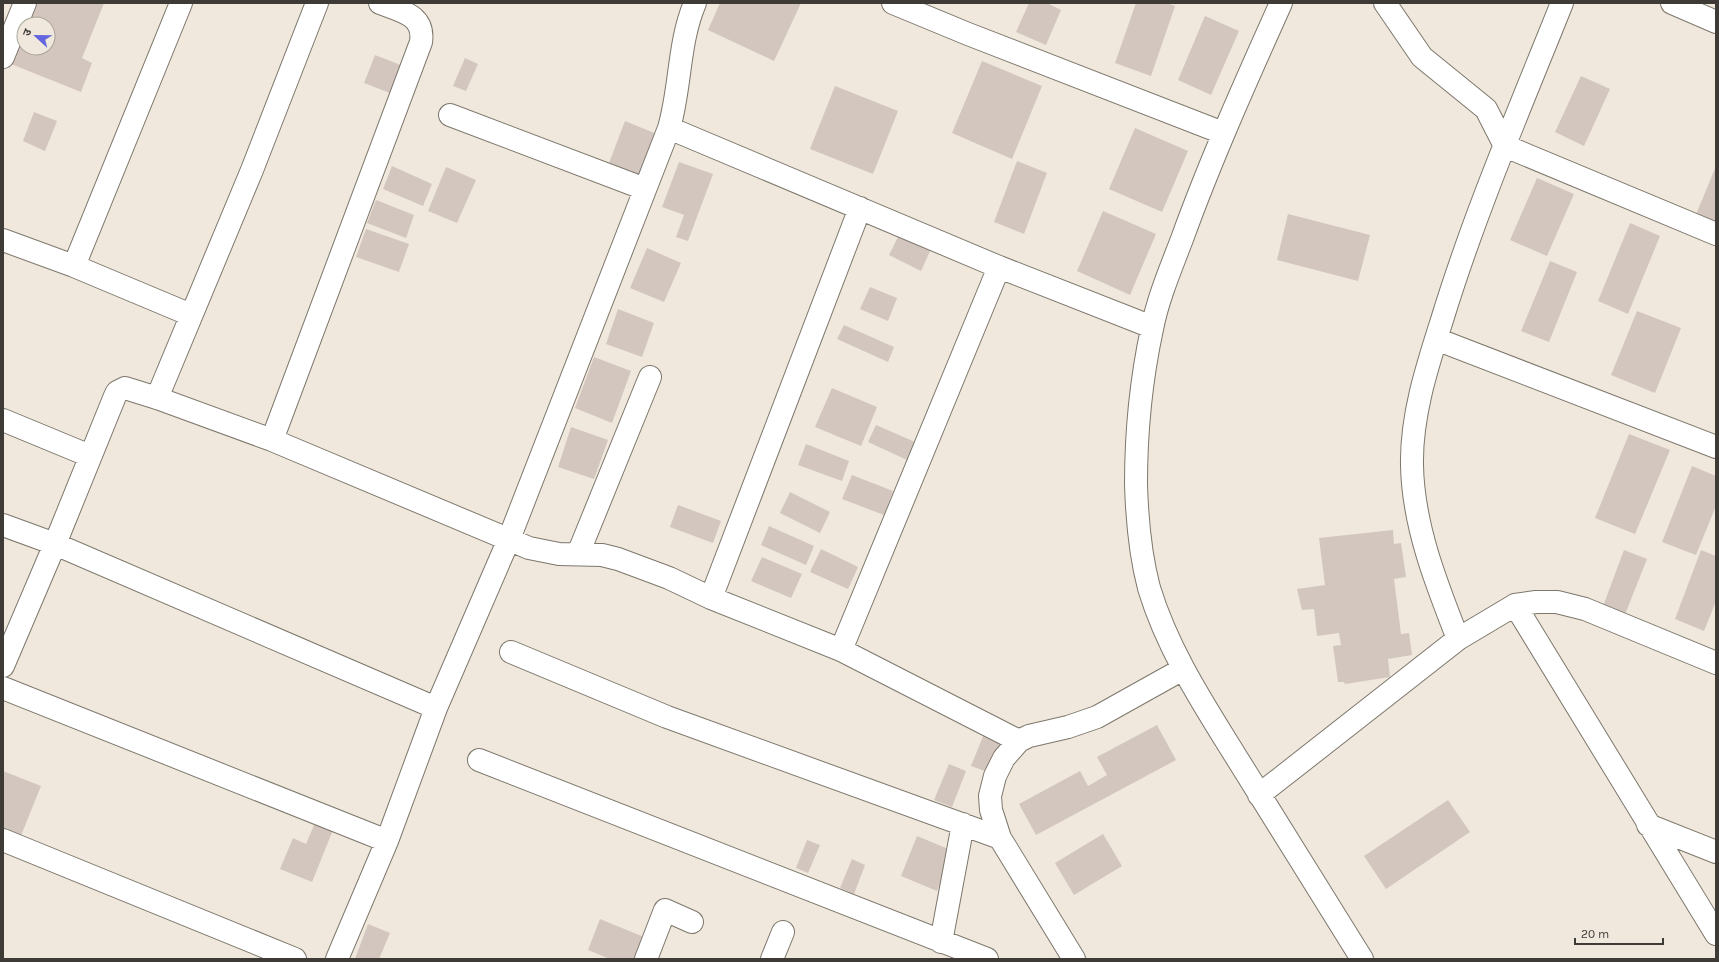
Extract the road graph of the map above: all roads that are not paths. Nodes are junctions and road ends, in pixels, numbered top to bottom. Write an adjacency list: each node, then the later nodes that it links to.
1 (25, 3): 12 (street)
2 (182, 3): 21 (street)
3 (317, 3): 23 (street)
4 (381, 3): 29 (street)
5 (695, 3): 14 (street)
6 (893, 3): 15 (street)
7 (1281, 3): 15 (street)
8 (1385, 3): 16 (street)
9 (1562, 3): 16 (street)
10 (1672, 3): 11 (street)
11 (1716, 22)
12 (3, 57)
13 (450, 115): 17 (street)
14 (669, 128): 17 (street); 18 (street)
15 (1223, 133): 24 (street)
16 (1505, 146): 19 (street); 25 (street)
17 (645, 189): 33 (street)
18 (860, 208): 22 (street); 36 (street)
19 (1716, 234)
20 (3, 240): 21 (street)
21 (74, 266): 23 (street)
22 (999, 267): 24 (street); 39 (street)
23 (191, 316): 27 (street)
24 (1152, 327): 43 (street)
25 (1436, 339): 30 (street); 38 (street)
26 (650, 377): 35 (street)
27 (157, 398): 29 (street); 31 (street)
28 (3, 420): 31 (street)
29 (272, 440): 33 (street)
30 (1716, 447)
31 (90, 456): 34 (street)
32 (3, 525): 34 (street)
33 (509, 539): 35 (street); 45 (street)
34 (55, 544): 42 (street); 45 (street)
35 (578, 554): 36 (street)
36 (711, 598): 39 (street)
37 (1515, 605): 38 (street); 41 (street); 50 (street)
38 (1458, 639): 48 (street)
39 (841, 650): 46 (street)
40 (511, 652): 49 (street)
41 (1716, 663)
42 (3, 666)
43 (1183, 669): 46 (street); 48 (street)
44 (3, 688): 53 (street)
45 (436, 708): 53 (street)
46 (1019, 741): 51 (street)
47 (479, 760): 58 (street)
48 (1259, 795): 65 (street)
49 (963, 824): 51 (street); 58 (street)
50 (1648, 825): 54 (street); 57 (street)
51 (1000, 838): 64 (street)
52 (3, 840): 59 (street)
53 (387, 841): 60 (street)
54 (1716, 852)
55 (692, 922): 61 (street)
56 (783, 932): 62 (street)
57 (1716, 934)
58 (941, 942): 63 (street)
59 (294, 959)
60 (337, 959)
61 (646, 959)
62 (772, 959)
63 (987, 959)
64 (1074, 959)
65 (1362, 959)

